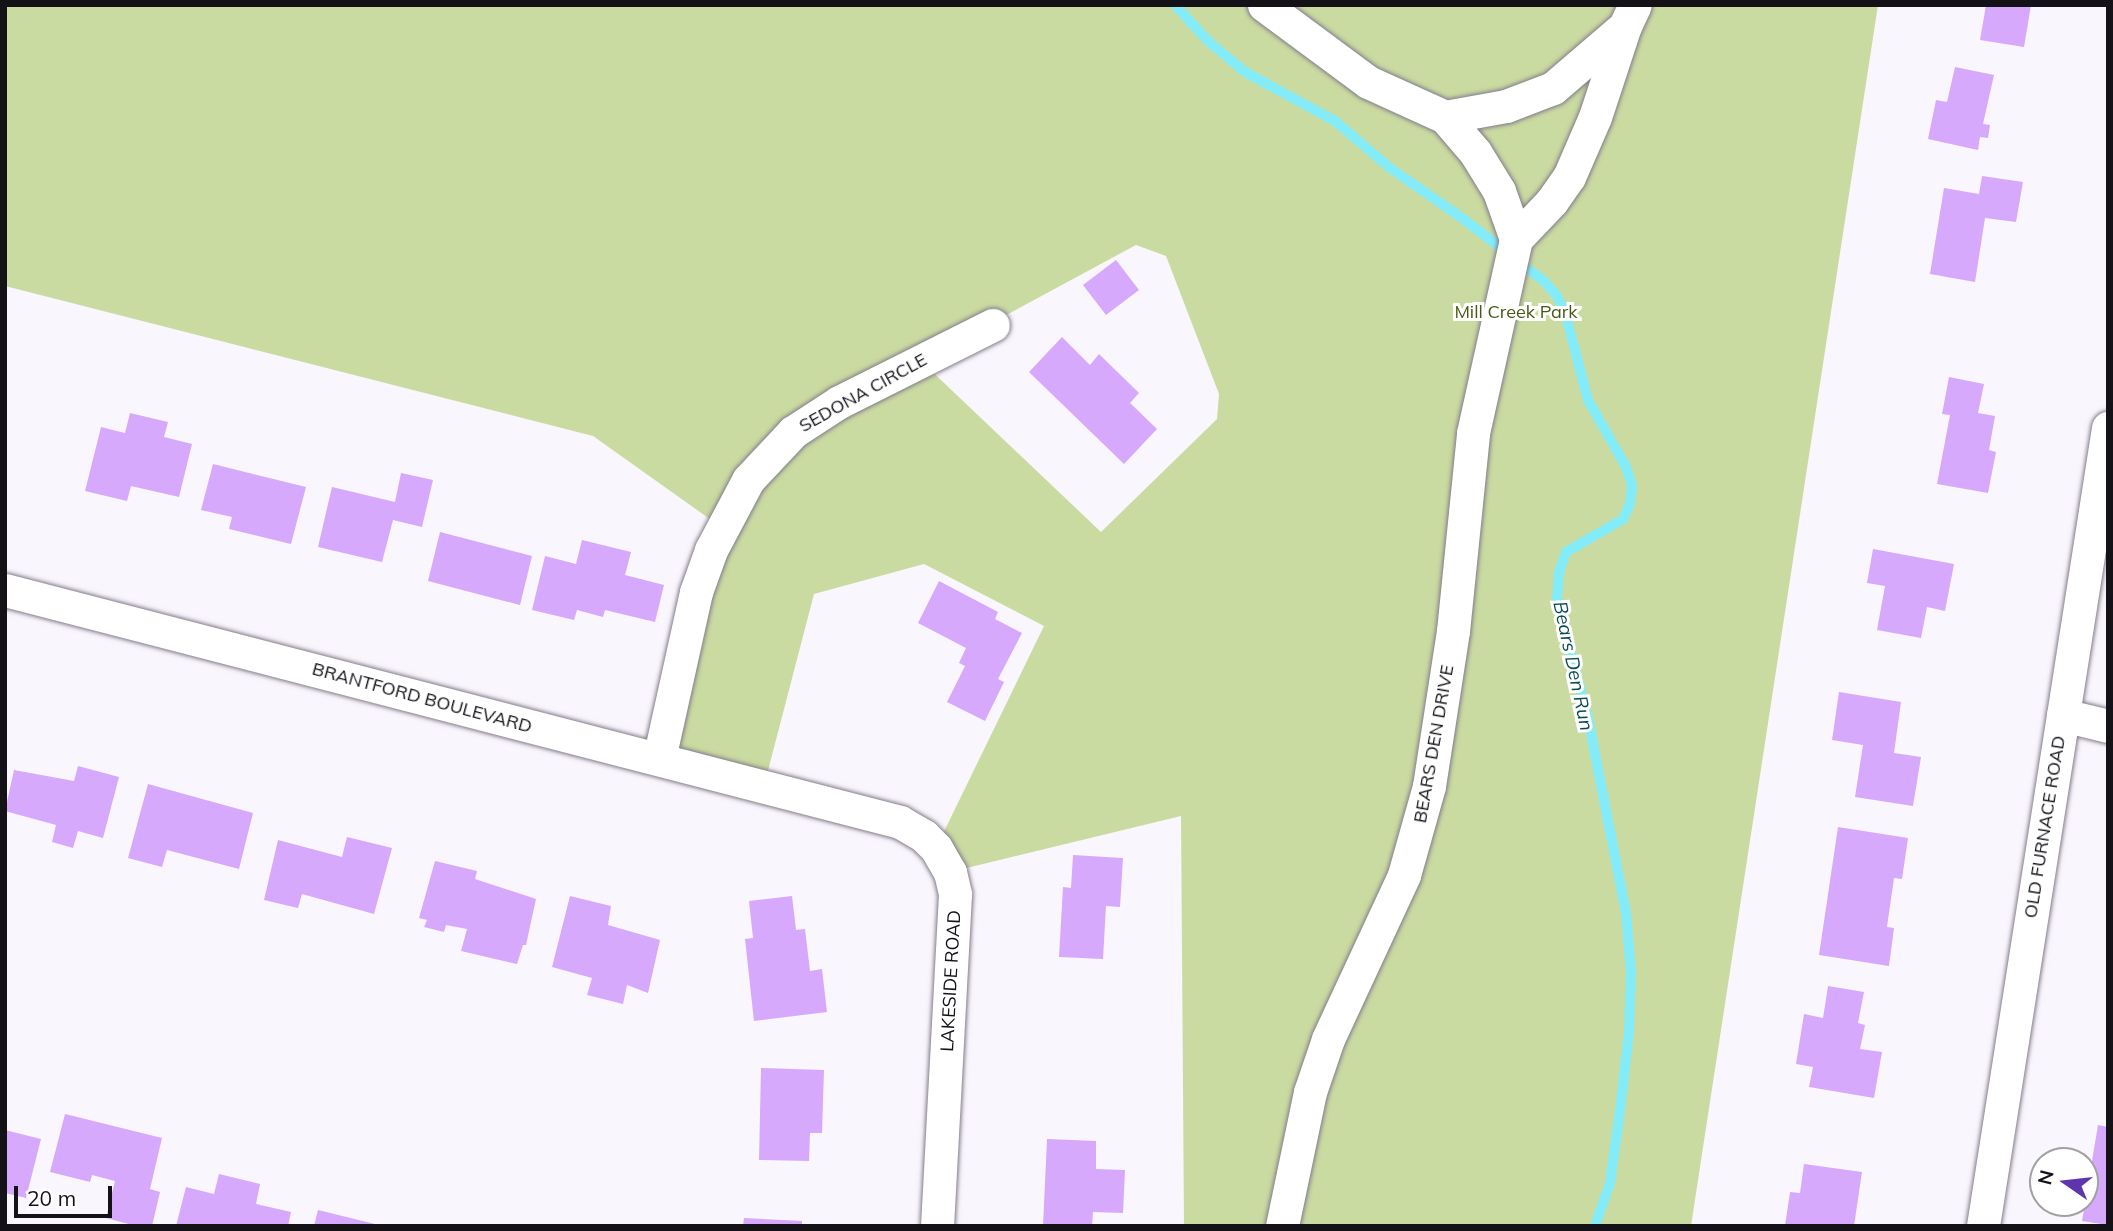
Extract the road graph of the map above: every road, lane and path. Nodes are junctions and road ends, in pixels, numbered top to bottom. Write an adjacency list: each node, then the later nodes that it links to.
1 (1264, 5): 3 (street)
2 (1630, 16): 3 (street); 4 (street)
3 (1445, 117): 4 (street)
4 (1515, 241): 13 (street, BEARS DEN DRIVE)
5 (993, 325): 10 (street, SEDONA CIRCLE)
6 (2108, 428): 8 (street, OLD FURNACE ROAD)
7 (5, 590): 10 (street, BRANTFORD BOULEVARD)
8 (2063, 715): 9 (street); 14 (street, OLD FURNACE ROAD)
9 (2108, 726)
10 (659, 759): 11 (street, BRANTFORD BOULEVARD)
11 (839, 806): 12 (street, LAKESIDE ROAD)
12 (937, 1226)
13 (1282, 1226)
14 (1983, 1226)

